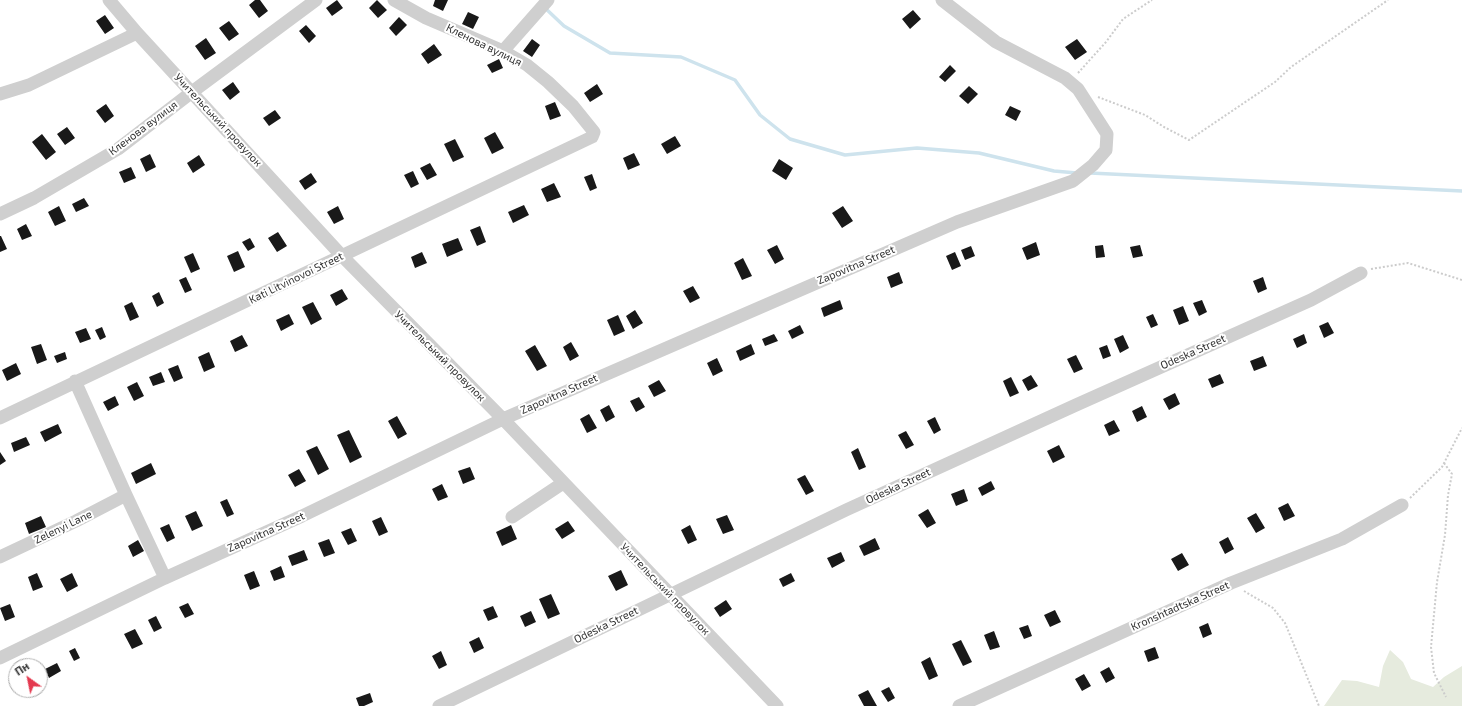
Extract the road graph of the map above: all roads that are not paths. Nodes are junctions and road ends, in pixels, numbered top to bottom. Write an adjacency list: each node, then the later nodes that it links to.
1 (109, 0): 6 (street, Учительський провулок)
2 (316, 0): 8 (street, Кленова вулиця)
3 (394, 0): 7 (street, Кленова вулиця)
4 (548, 0): 7 (street)
5 (942, 0): 16 (street, Zapovitna Street)
6 (137, 33): 8 (street, Учительський провулок); 9 (street)
7 (503, 51): 10 (street, Кленова вулиця)
8 (192, 92): 11 (street, Кленова вулиця); 12 (street, Учительський провулок)
9 (0, 94)
10 (592, 137): 12 (street, Kati Litvinovoi Street)
11 (0, 214)
12 (342, 256): 14 (street, Kati Litvinovoi Street); 16 (street, Учительський провулок)
13 (1360, 273): 23 (street, Odeska Street)
14 (75, 381): 15 (street, Kati Litvinovoi Street); 18 (street)
15 (0, 418)
16 (503, 419): 17 (street, Учительський провулок); 22 (street, Zapovitna Street)
17 (563, 483): 20 (street); 23 (street, Учительський провулок)
18 (126, 495): 21 (street, Zelenyi Lane); 22 (street)
19 (1402, 506): 27 (street, Kronshtadtska Street)
20 (512, 517)
21 (0, 557)
22 (165, 578): 24 (street, Zapovitna Street)
23 (669, 595): 25 (street, Odeska Street); 26 (street, Учительський провулок)
24 (0, 658)
25 (439, 706)
26 (777, 706)
27 (959, 706)

